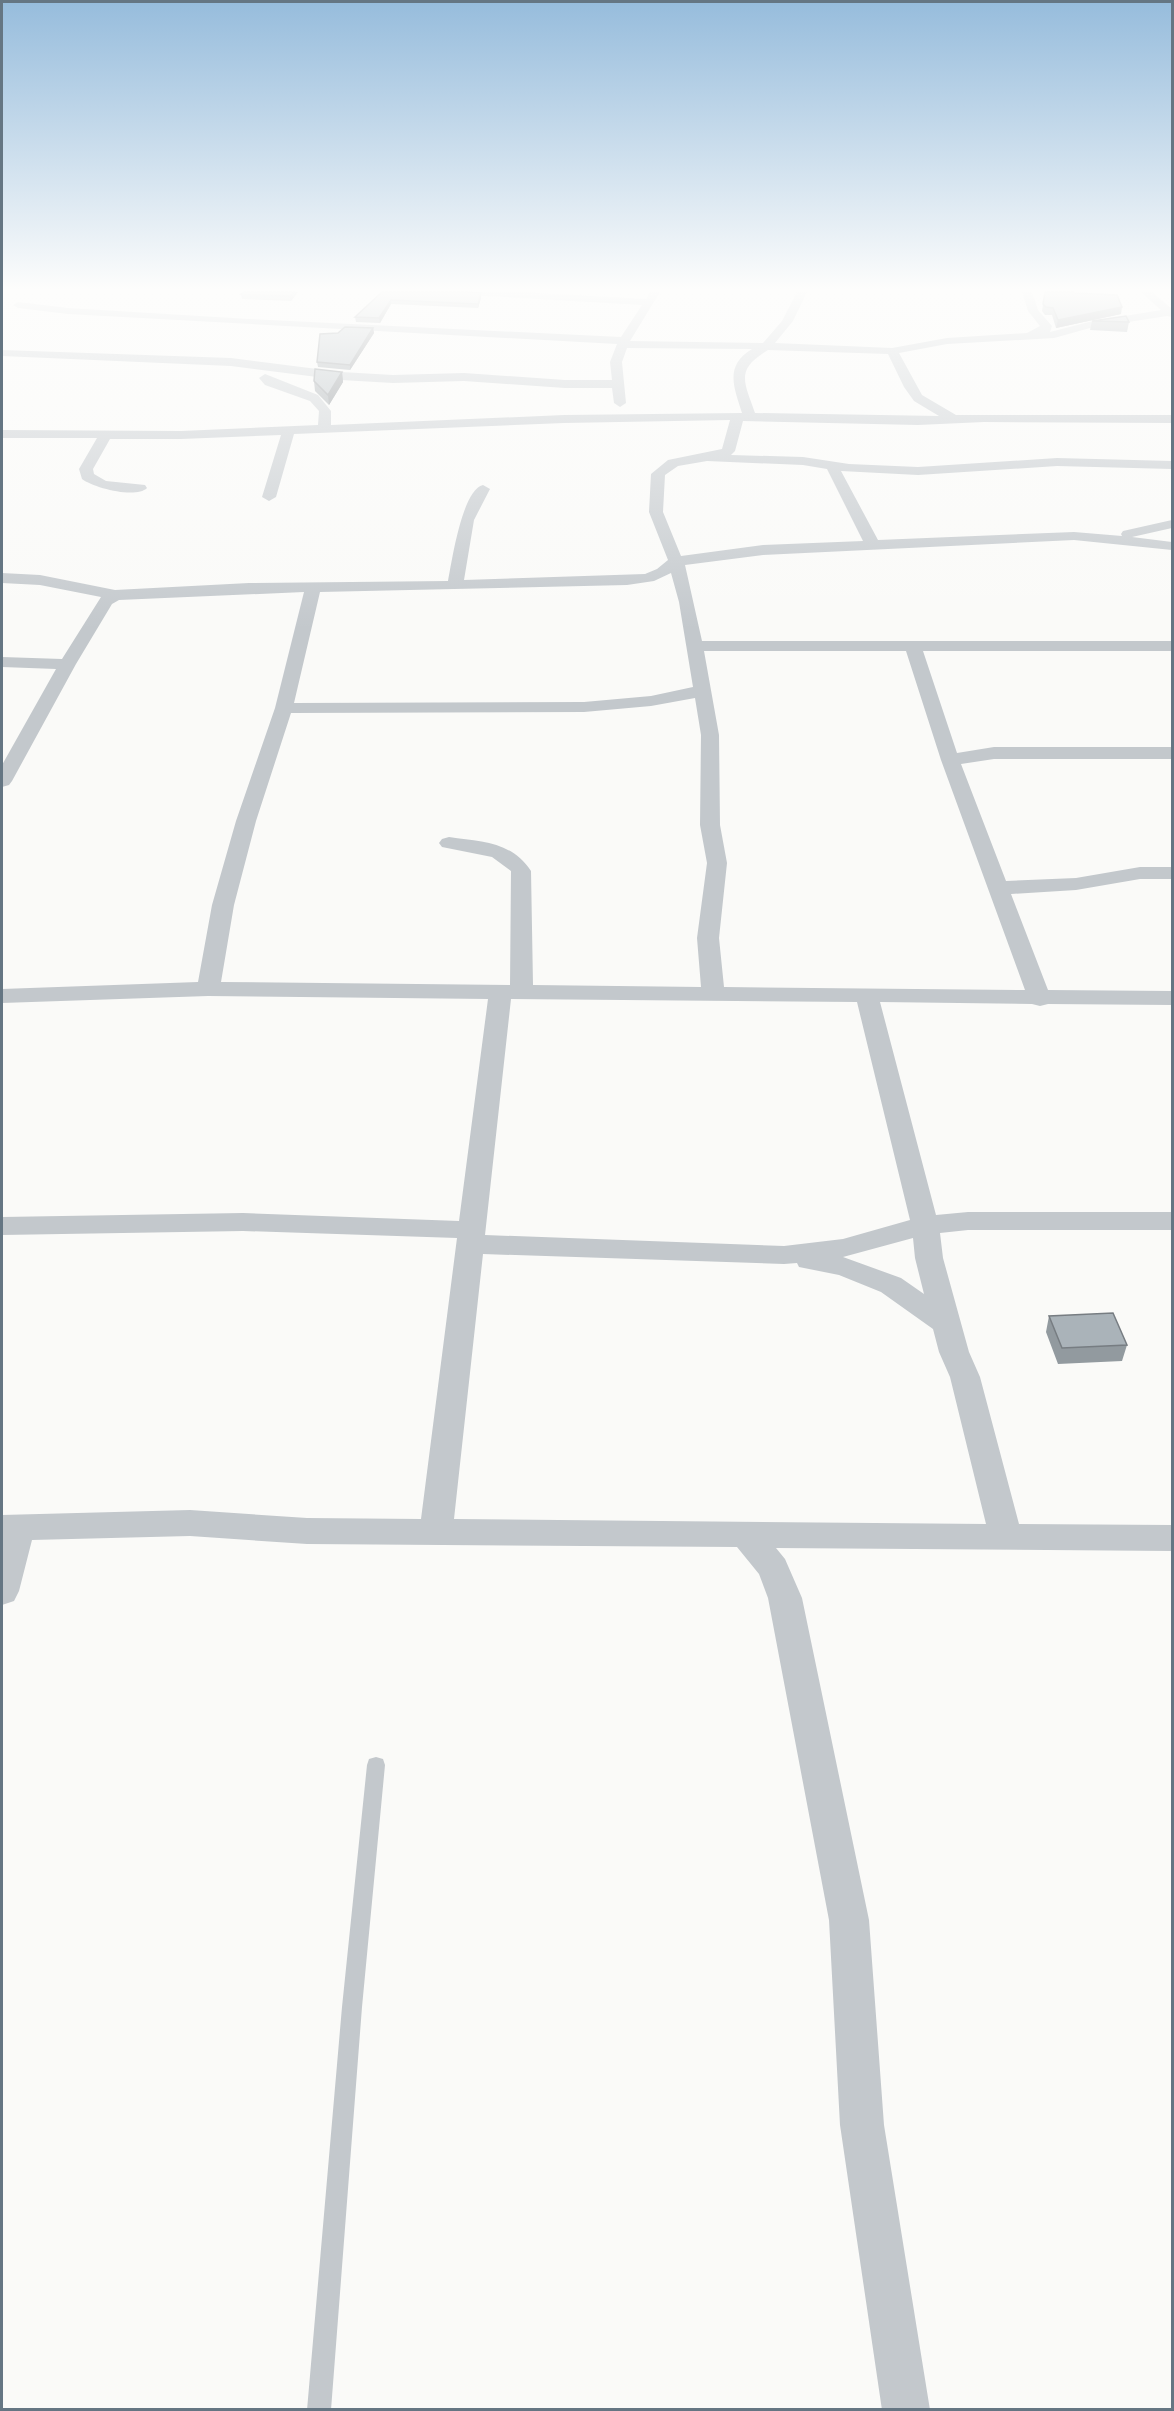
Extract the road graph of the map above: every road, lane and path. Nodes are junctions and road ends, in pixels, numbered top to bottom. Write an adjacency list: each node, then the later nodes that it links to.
1 (320, 405): 9 (street)
2 (620, 405): 6 (street)
3 (742, 405): 5 (street)
4 (929, 405): 8 (street)
5 (743, 416): 6 (street); 8 (street); 13 (street)
6 (622, 417): 9 (street)
7 (1173, 419): 8 (street)
8 (954, 420)
9 (324, 428): 10 (street)
10 (289, 429): 12 (street); 18 (street)
11 (2, 434): 12 (street)
12 (105, 436): 16 (street)
13 (709, 458): 14 (street); 23 (street)
14 (831, 464): 15 (street); 21 (street)
15 (1173, 465)
16 (140, 488)
17 (483, 489): 26 (street)
18 (269, 497)
19 (1173, 524): 20 (street)
20 (1112, 538): 21 (street); 22 (street)
21 (873, 546): 23 (street)
22 (1173, 546)
23 (676, 561): 25 (street); 28 (street)
24 (2, 578): 29 (street)
25 (627, 580): 26 (street); 28 (street)
26 (455, 585): 27 (street)
27 (313, 588): 29 (street); 36 (street)
28 (672, 595): 30 (street)
29 (115, 596): 34 (street)
30 (694, 646): 31 (street); 35 (street)
31 (913, 646): 32 (street); 38 (street)
32 (1173, 646)
33 (2, 662): 34 (street)
34 (67, 664): 39 (street)
35 (702, 692): 36 (street); 45 (street)
36 (284, 708): 43 (street)
37 (1173, 753): 38 (street)
38 (950, 760): 42 (street)
39 (2, 781)
40 (449, 843): 44 (street)
41 (1173, 873): 42 (street)
42 (998, 888): 49 (street)
43 (208, 989): 44 (street); 47 (street)
44 (511, 993): 45 (street); 53 (street)
45 (713, 993): 46 (street)
46 (867, 995): 49 (street); 51 (street)
47 (2, 996)
48 (1173, 998): 49 (street)
49 (1040, 999)
50 (1173, 1221): 51 (street)
51 (925, 1225): 54 (street); 55 (street)
52 (2, 1226): 53 (street)
53 (471, 1237): 54 (street); 57 (street)
54 (784, 1255): 55 (street)
55 (948, 1325): 59 (street)
56 (10, 1528): 57 (street); 61 (street)
57 (436, 1533): 58 (street)
58 (747, 1536): 59 (street); 64 (street)
59 (1006, 1536): 60 (street)
60 (1173, 1538)
61 (2, 1591)
62 (376, 1765): 63 (lane)
63 (319, 2409)
64 (906, 2409)

